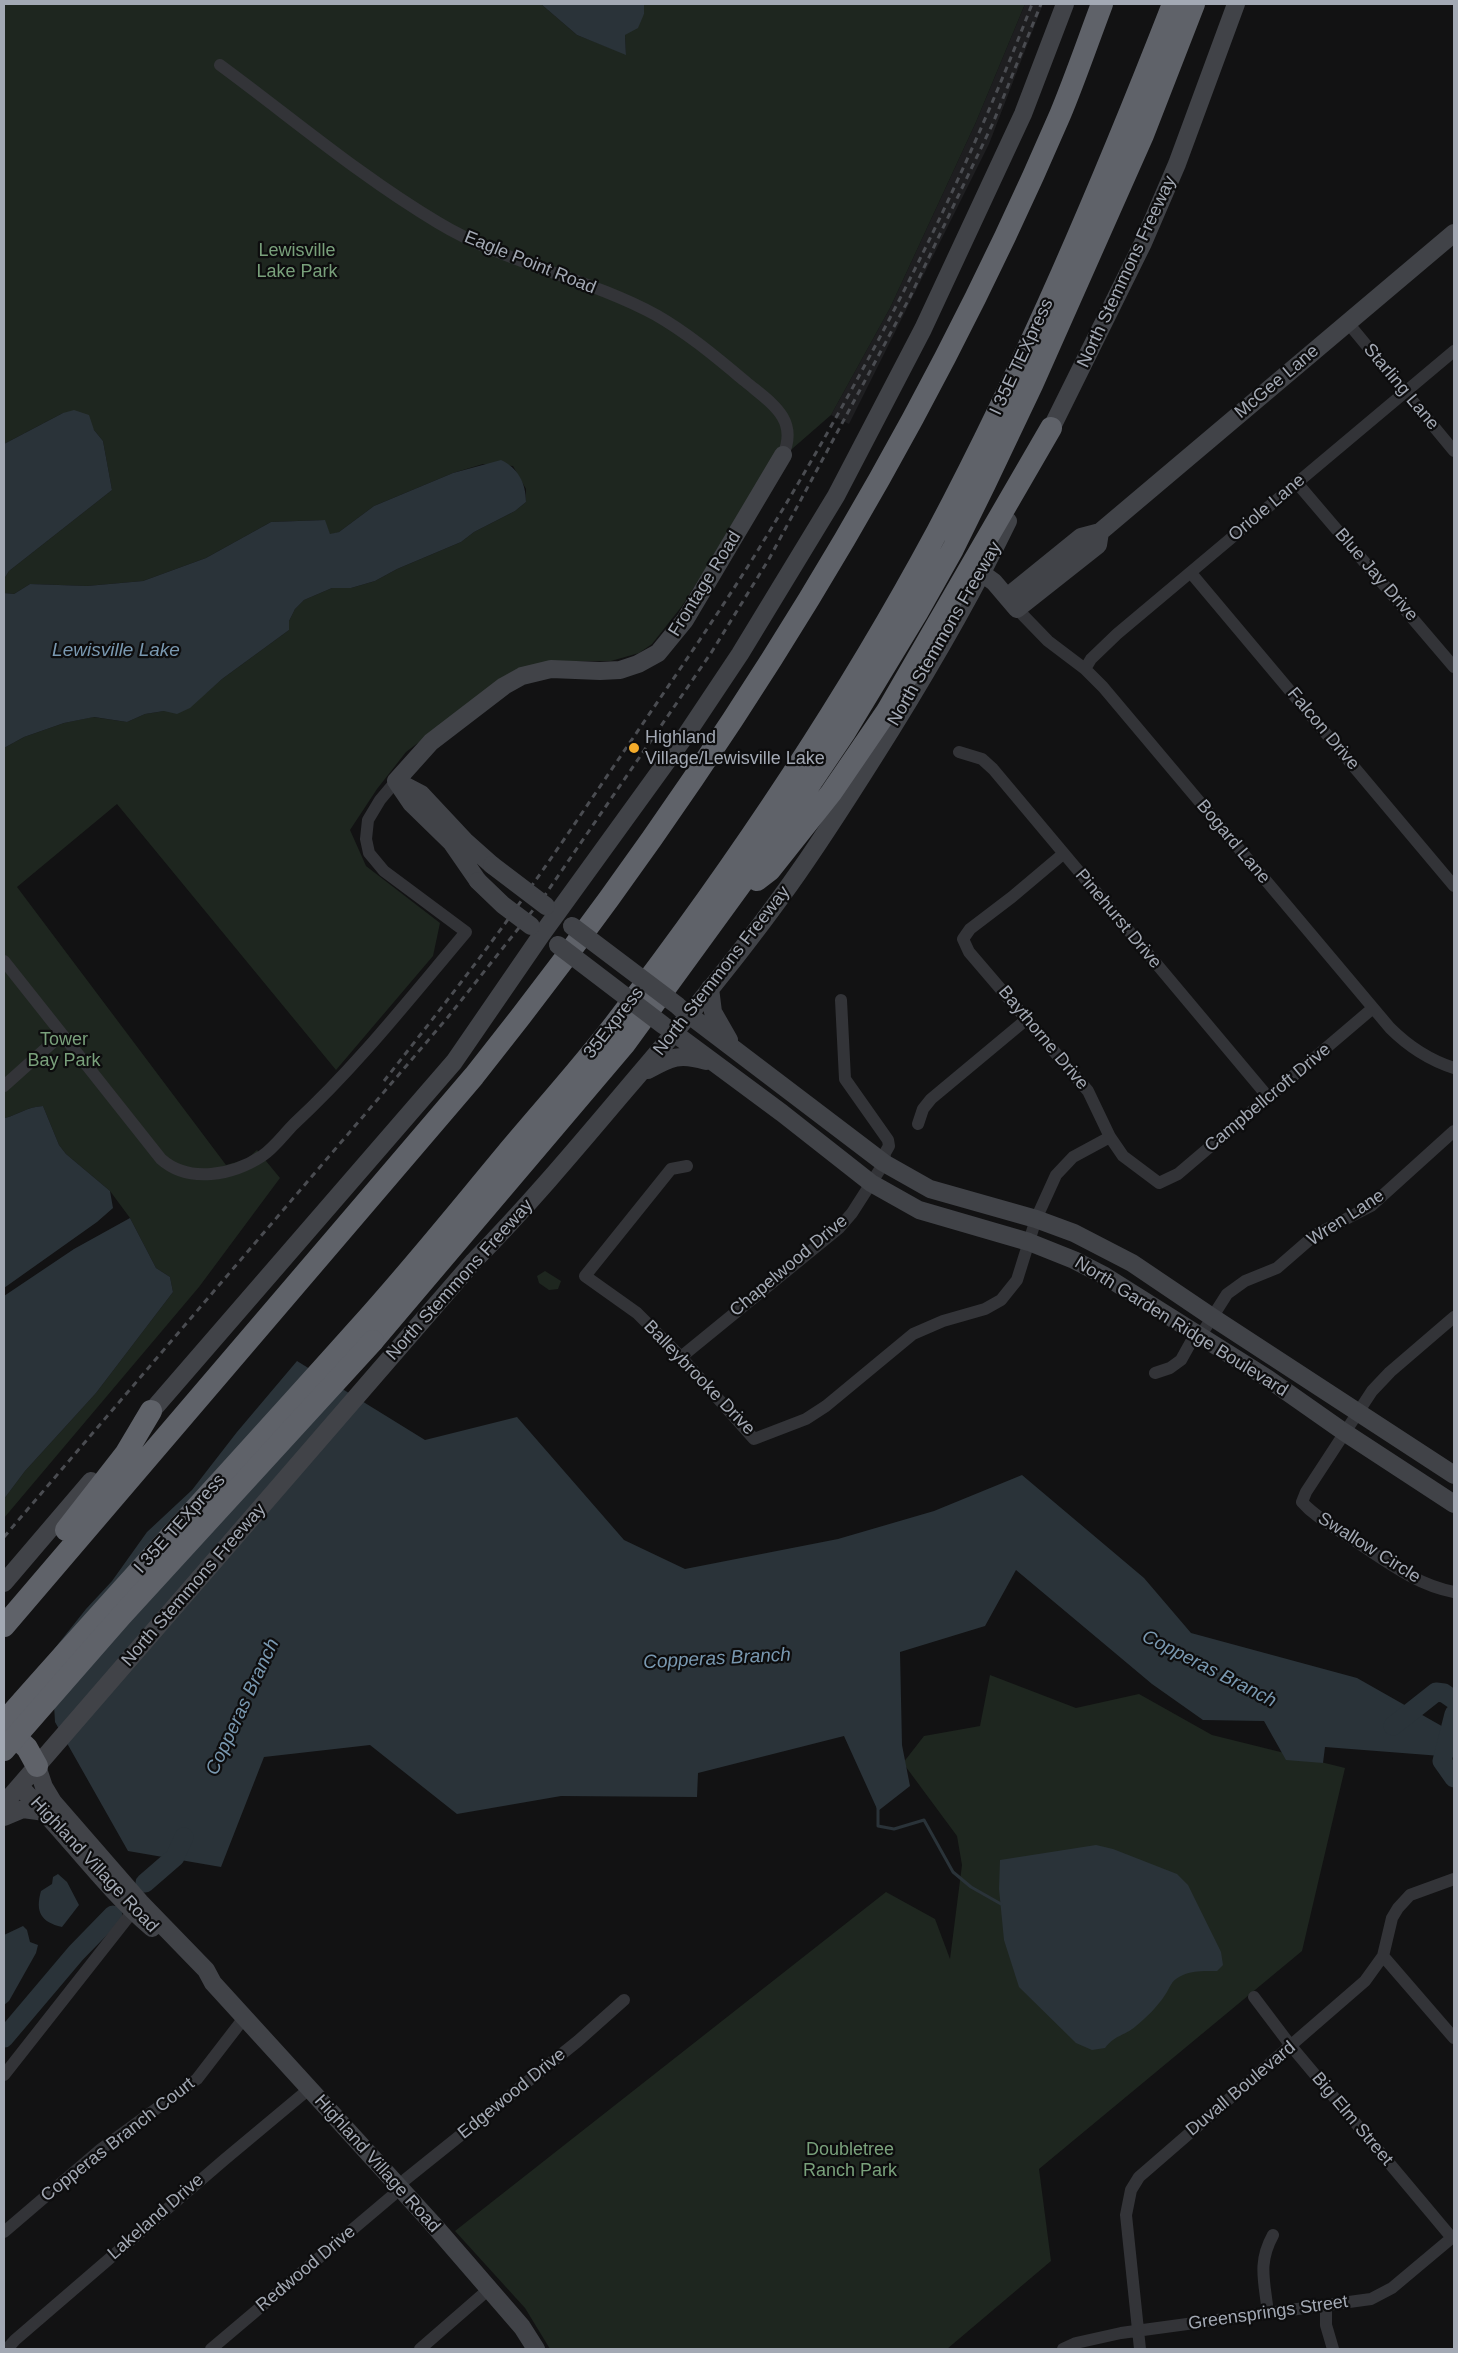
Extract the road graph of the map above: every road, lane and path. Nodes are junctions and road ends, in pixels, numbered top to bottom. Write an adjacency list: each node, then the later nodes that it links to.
1 (1065, 4): 26 (main road)
2 (1102, 4): 64 (highway)
3 (1173, 4): 20 (highway, I 35E TEXpress)
4 (1194, 4): 25 (highway, North Stemmons Freeway)
5 (1236, 4): 11 (main road, North Stemmons Freeway)
6 (220, 65): 13 (street, Eagle Point Road)
7 (1454, 233): 8 (main road, McGee Lane)
8 (1348, 323): 10 (street, Starling Lane); 17 (main road, McGee Lane)
9 (1454, 351): 10 (street, Oriole Lane)
10 (1405, 393): 12 (street, Starling Lane); 14 (street, Oriole Lane)
11 (1051, 428): 16 (main road, North Stemmons Freeway); 25 (highway)
12 (1454, 451)
13 (783, 455): 22 (main road, Frontage Road)
14 (1297, 483): 15 (street, Oriole Lane); 18 (street, Blue Jay Drive)
15 (1191, 572): 19 (street, Oriole Lane); 24 (street, Falcon Drive)
16 (983, 574): 17 (main road); 29 (main road, North Stemmons Freeway)
17 (1012, 603): 19 (street, Bogard Lane)
18 (1454, 666)
19 (1085, 669): 31 (street, Bogard Lane)
20 (841, 696): 53 (highway, 35Express)
21 (959, 752): 23 (street, Pinehurst Drive)
22 (396, 781): 26 (main road, North Garden Ridge Boulevard, bridge); 27 (main road, North Garden Ridge Boulevard, bridge); 35 (street)
23 (1062, 854): 33 (street, Baythorne Drive); 41 (street, Pinehurst Drive)
24 (1454, 886)
25 (729, 902): 53 (highway, North Stemmons Freeway)
26 (552, 910): 27 (main road); 32 (main road, North Garden Ridge Boulevard, bridge)
27 (537, 930): 34 (main road, North Garden Ridge Boulevard, bridge); 57 (main road)
28 (4, 962): 35 (street)
29 (710, 988): 32 (main road, North Stemmons Freeway); 36 (main road)
30 (841, 1000): 45 (street)
31 (1373, 1008): 38 (street, Bogard Lane); 41 (street, Campbellcroft Drive)
32 (683, 1010): 34 (main road, North Stemmons Freeway); 36 (main road, North Garden Ridge Boulevard)
33 (1027, 1019): 42 (street); 44 (street, Baythorne Drive)
34 (669, 1030): 37 (main road, North Garden Ridge Boulevard); 39 (main road, North Stemmons Freeway)
35 (62, 1034): 40 (street)
36 (734, 1048): 45 (main road, North Garden Ridge Boulevard)
37 (715, 1064): 39 (main road); 47 (main road, North Garden Ridge Boulevard)
38 (1454, 1068)
39 (639, 1075): 69 (main road, North Stemmons Freeway)
40 (4, 1086)
41 (1269, 1098): 48 (street, Campbellcroft Drive)
42 (918, 1124)
43 (1454, 1131): 51 (street, Wren Lane)
44 (1110, 1137): 48 (street, Baythorne Drive); 49 (street, Balleybrooke Drive)
45 (884, 1163): 47 (street, Chapelwood Drive); 49 (main road, North Garden Ridge Boulevard)
46 (687, 1166): 55 (street, Balleybrooke Drive)
47 (870, 1183): 50 (main road, North Garden Ridge Boulevard); 55 (street, Chapelwood Drive)
48 (1159, 1183)
49 (1036, 1219): 50 (street, Balleybrooke Drive); 51 (main road, North Garden Ridge Boulevard)
50 (1029, 1242): 54 (main road, North Garden Ridge Boulevard); 55 (street, Balleybrooke Drive)
51 (1212, 1317): 54 (street, Wren Lane); 58 (main road, North Garden Ridge Boulevard)
52 (1454, 1318): 58 (street, Swallow Circle)
53 (366, 1335): 66 (highway, I 35E TEXpress); 68 (highway, North Stemmons Freeway, bridge)
54 (1201, 1335): 56 (street, Wren Lane); 59 (main road, North Garden Ridge Boulevard)
55 (680, 1357)
56 (1155, 1373)
57 (151, 1411): 62 (main road); 64 (highway)
58 (1357, 1412): 59 (street, Swallow Circle); 60 (main road, North Garden Ridge Boulevard)
59 (1344, 1432): 61 (main road, North Garden Ridge Boulevard); 63 (street, Swallow Circle)
60 (1454, 1475)
61 (1454, 1504)
62 (4, 1583)
63 (1454, 1592)
64 (29, 1595): 65 (highway)
65 (4, 1626)
66 (4, 1722)
67 (4, 1726): 69 (highway)
68 (4, 1750)
69 (37, 1766): 70 (main road, North Stemmons Freeway); 75 (main road, Highland Village Road)
70 (20, 1787): 71 (main road, North Stemmons Freeway); 72 (main road, Highland Village Road)
71 (4, 1804)
72 (45, 1812): 73 (main road); 75 (main road, Highland Village Road)
73 (4, 1817)
74 (1454, 1879): 76 (street, Duvall Boulevard)
75 (136, 1907): 79 (main road, Highland Village Road); 82 (street)
76 (1383, 1956): 80 (street); 81 (street, Duvall Boulevard)
77 (1254, 1997): 81 (street, Big Elm Street)
78 (624, 2000): 84 (street, Edgewood Drive)
79 (244, 2018): 83 (main road, Highland Village Road); 85 (street, Copperas Branch Court)
80 (1454, 2038)
81 (1291, 2046): 87 (street, Big Elm Street); 91 (street, Duvall Boulevard)
82 (4, 2075)
83 (309, 2089): 84 (main road, Highland Village Road); 93 (street, Lakeland Drive)
84 (400, 2187): 88 (main road, Highland Village Road); 94 (street, Redwood Drive)
85 (4, 2232)
86 (1273, 2235): 90 (street)
87 (1453, 2237): 89 (street, Greensprings Street)
88 (489, 2289): 92 (street); 95 (main road, Highland Village Road)
89 (1326, 2306): 90 (street, Greensprings Street); 98 (street)
90 (1268, 2314): 91 (street, Greensprings Street)
91 (1139, 2331): 96 (street, Greensprings Street); 97 (street, Duvall Boulevard)
92 (425, 2347)
93 (8, 2349)
94 (211, 2349)
95 (536, 2349)
96 (1062, 2349)
97 (1140, 2349)
98 (1333, 2349)

